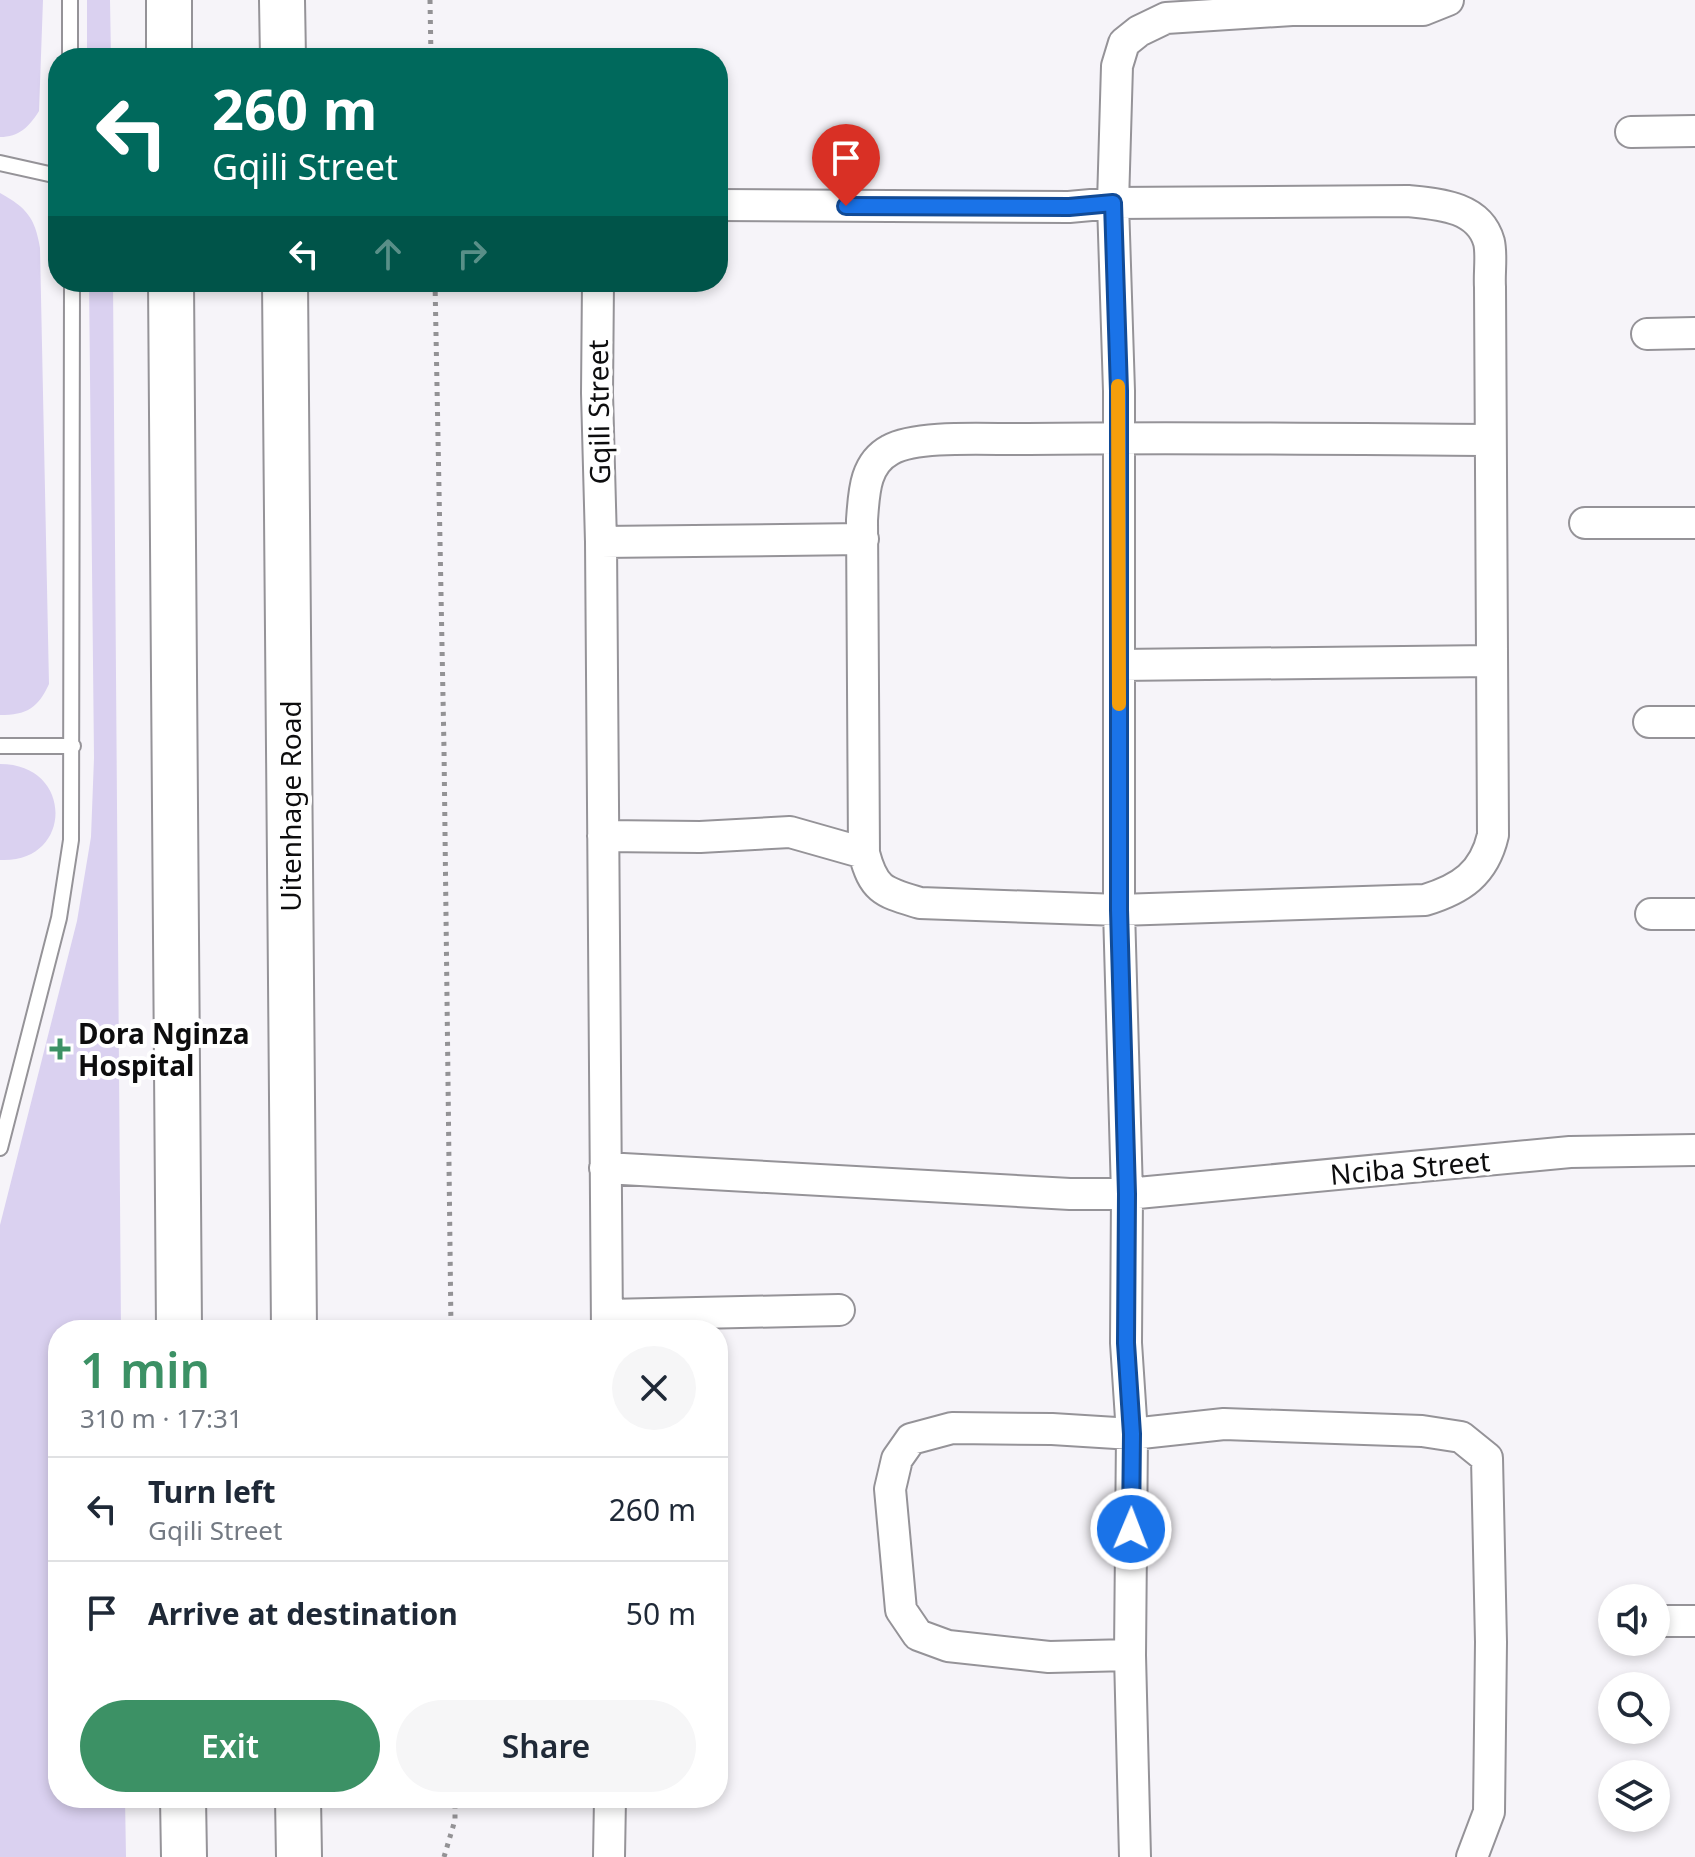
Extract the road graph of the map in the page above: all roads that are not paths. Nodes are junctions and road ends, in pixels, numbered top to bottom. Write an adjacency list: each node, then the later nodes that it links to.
1 (70, 0): 5 (lane)
2 (169, 0): 6 (main road)
3 (282, 0): 7 (main road)
4 (1448, 0): 12 (street)
5 (70, 48)
6 (169, 48)
7 (283, 48)
8 (1695, 131): 9 (street)
9 (1631, 132)
10 (0, 163): 11 (lane)
11 (48, 174)
12 (1113, 203): 13 (street); 20 (street); 21 (street)
13 (728, 205)
14 (72, 292): 31 (lane)
15 (171, 292): 42 (main road)
16 (285, 292): 43 (main road, Uitenhage Road)
17 (598, 292): 25 (street, Gqili Street)
18 (1695, 333): 19 (street)
19 (1647, 334)
20 (1118, 438): 21 (street); 24 (street); 27 (street)
21 (1490, 440): 26 (street)
22 (1585, 523): 23 (street)
23 (1695, 523)
24 (863, 539): 25 (street); 33 (street)
25 (601, 542): 32 (street, Gqili Street)
26 (1492, 661): 27 (street); 34 (street)
27 (1119, 665): 34 (street)
28 (1649, 722): 29 (street)
29 (1695, 722)
30 (0, 746): 31 (lane)
31 (73, 746): 37 (lane)
32 (603, 836): 33 (street); 39 (street, Gqili Street)
33 (864, 853): 34 (street)
34 (1119, 910): 40 (street)
35 (1651, 914): 36 (street)
36 (1695, 914)
37 (0, 1148)
38 (1695, 1150): 40 (street, Nciba Street)
39 (605, 1168): 40 (street, Nciba Street); 44 (street, Gqili Street)
40 (1127, 1194): 46 (street)
41 (839, 1310): 45 (street)
42 (179, 1320)
43 (294, 1320)
44 (607, 1320)
45 (646, 1320)
46 (1132, 1434): 49 (street); 49 (street); 57 (street)
47 (1670, 1621): 48 (street)
48 (1695, 1621)
49 (1130, 1655): 56 (street)
50 (183, 1808): 53 (main road)
51 (298, 1808): 54 (main road)
52 (610, 1808): 55 (street)
53 (184, 1857)
54 (299, 1857)
55 (609, 1857)
56 (1135, 1857)
57 (1472, 1857)

